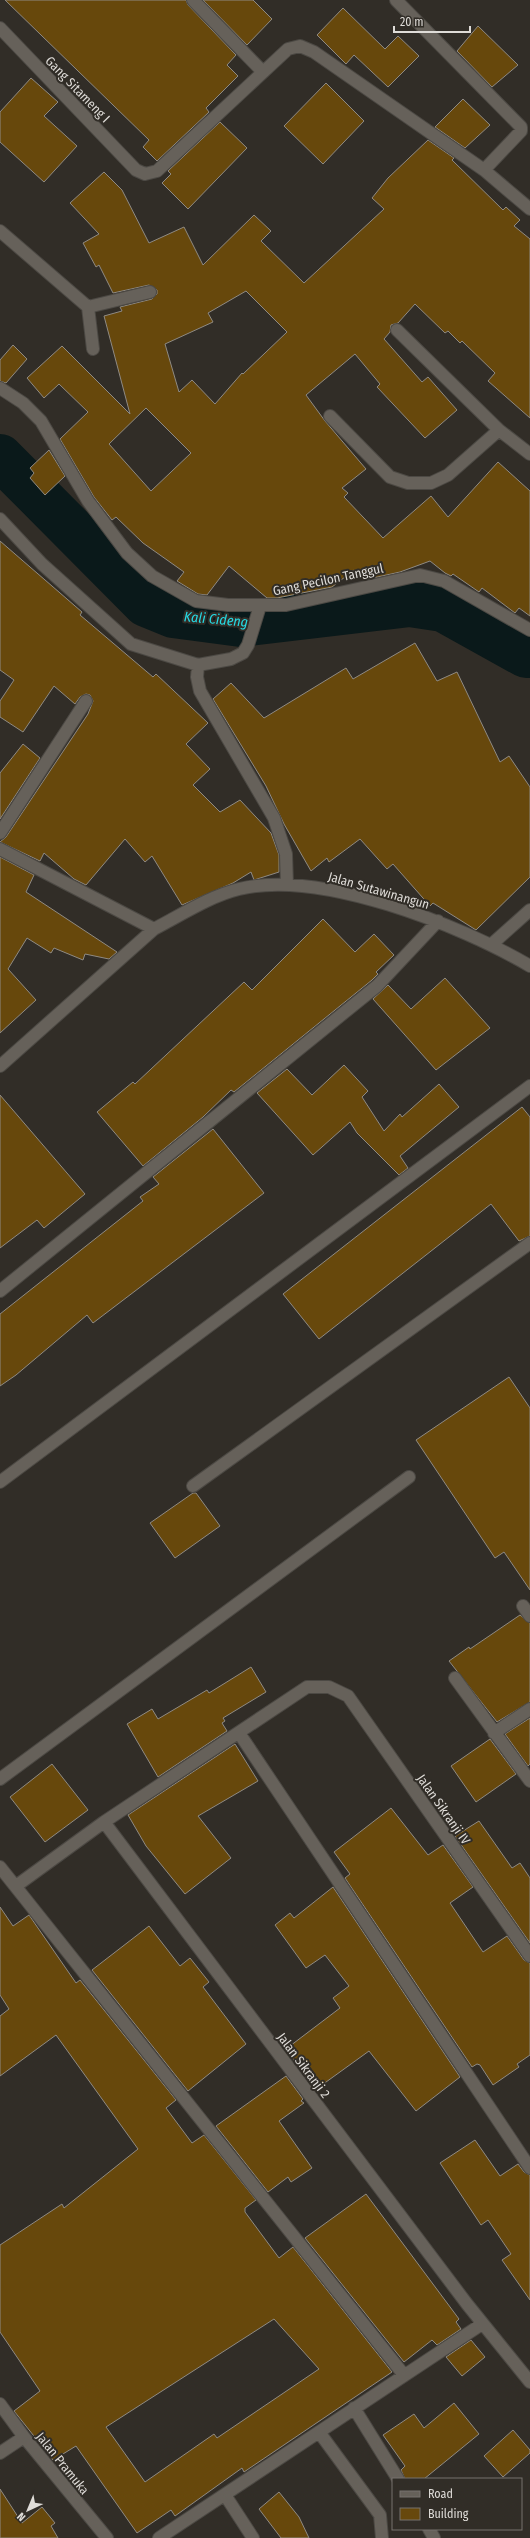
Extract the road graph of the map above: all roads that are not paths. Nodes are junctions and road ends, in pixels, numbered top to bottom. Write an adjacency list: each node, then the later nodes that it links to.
1 (193, 0): 4 (street)
2 (396, 0): 5 (street)
3 (0, 28): 4 (street, Gang Sitameng I)
4 (262, 70): 5 (street)
5 (484, 170): 6 (street)
6 (530, 209)
7 (0, 231): 9 (street)
8 (150, 292): 9 (street)
9 (88, 307): 11 (street)
10 (397, 330): 14 (street)
11 (93, 349)
12 (0, 388): 17 (street, Gang Pecilon Tanggul)
13 (330, 416): 14 (street)
14 (498, 430): 15 (street)
15 (528, 450)
16 (0, 519): 19 (street)
17 (260, 606): 18 (street, Gang Pecilon Tanggul); 19 (street)
18 (530, 630)
19 (198, 665): 23 (street)
20 (86, 701): 21 (street)
21 (0, 833)
22 (0, 849): 26 (street)
23 (287, 884): 25 (street, Jalan Sutawinangun); 26 (street, Jalan Sutawinangun)
24 (530, 910): 27 (street)
25 (438, 921): 27 (street, Jalan Sutawinangun); 32 (street)
26 (154, 929): 29 (street, Jalan Sutawinangun)
27 (492, 944): 28 (street, Jalan Sutawinangun)
28 (530, 966)
29 (0, 1066)
30 (530, 1086): 34 (street)
31 (530, 1243): 35 (street)
32 (0, 1291)
33 (409, 1477): 40 (street)
34 (0, 1482)
35 (193, 1486)
36 (455, 1678): 39 (street)
37 (530, 1709): 39 (street)
38 (239, 1733): 42 (street); 45 (street, Jalan Sikranji IV); 46 (street)
39 (494, 1733): 41 (street)
40 (0, 1779)
41 (530, 1782)
42 (104, 1822): 44 (street); 47 (street, Jalan Sikranji 2)
43 (0, 1867): 44 (street)
44 (16, 1886): 48 (street)
45 (530, 1956)
46 (530, 2168)
47 (482, 2324): 48 (street); 49 (street, Jalan Sikranji 2)
48 (404, 2375): 51 (street)
49 (530, 2382)
50 (0, 2404): 53 (street, Jalan Pramuka)
51 (354, 2408): 52 (street); 55 (street)
52 (319, 2432): 56 (street); 60 (street)
53 (24, 2437): 54 (street); 57 (street, Jalan Pramuka)
54 (0, 2453)
55 (397, 2478)
56 (225, 2495): 58 (street); 59 (street)
57 (107, 2538)
58 (160, 2538)
59 (253, 2538)
60 (382, 2538)

